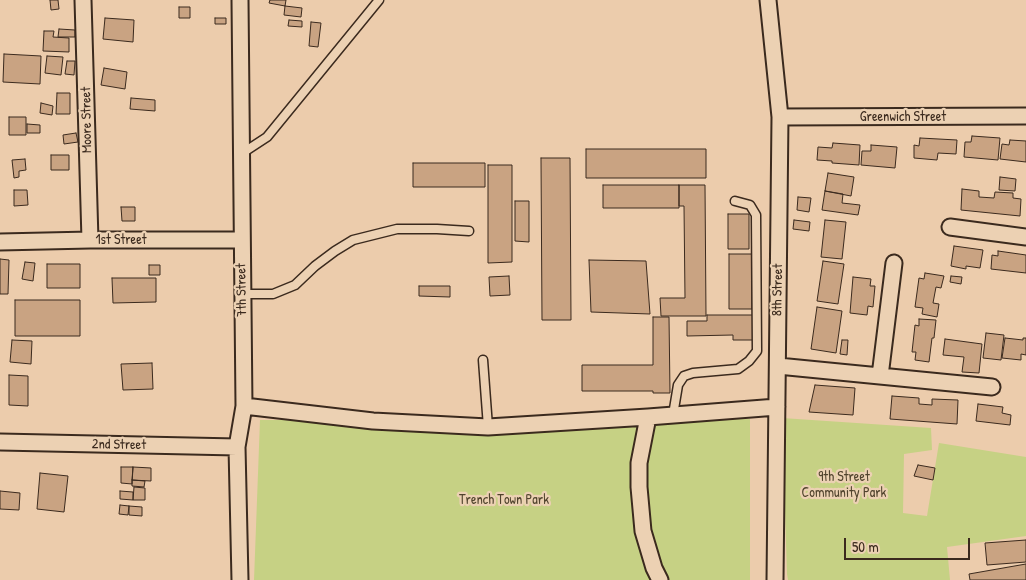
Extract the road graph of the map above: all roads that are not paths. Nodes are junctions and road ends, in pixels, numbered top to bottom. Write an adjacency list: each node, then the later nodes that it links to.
1 (84, 0): 12 (street, Moore Street)
2 (240, 0): 7 (street, 7th Street)
3 (379, 0): 7 (lane)
4 (768, 0): 6 (street, 8th Street)
5 (1026, 116): 6 (street, Greenwich Street)
6 (780, 117): 18 (street, 8th Street)
7 (241, 154): 13 (street, 7th Street)
8 (735, 201): 23 (lane)
9 (950, 227): 11 (street)
10 (469, 231): 16 (lane)
11 (1026, 237)
12 (90, 240): 13 (street, 1st Street); 14 (street, 1st Street)
13 (242, 240): 16 (street, 7th Street)
14 (0, 242)
15 (894, 263): 19 (street)
16 (242, 294): 21 (street, 7th Street)
17 (483, 360): 25 (lane)
18 (778, 366): 19 (street); 22 (street, 8th Street)
19 (880, 376): 20 (street)
20 (992, 387)
21 (244, 406): 25 (street); 27 (street, 7th Street)
22 (777, 408): 23 (street); 30 (street, 8th Street)
23 (673, 415): 24 (street)
24 (648, 417): 25 (street); 29 (street)
25 (488, 427)
26 (0, 442): 27 (street, 2nd Street)
27 (237, 447): 28 (street, 7th Street)
28 (240, 580)
29 (660, 580)
30 (775, 580)

